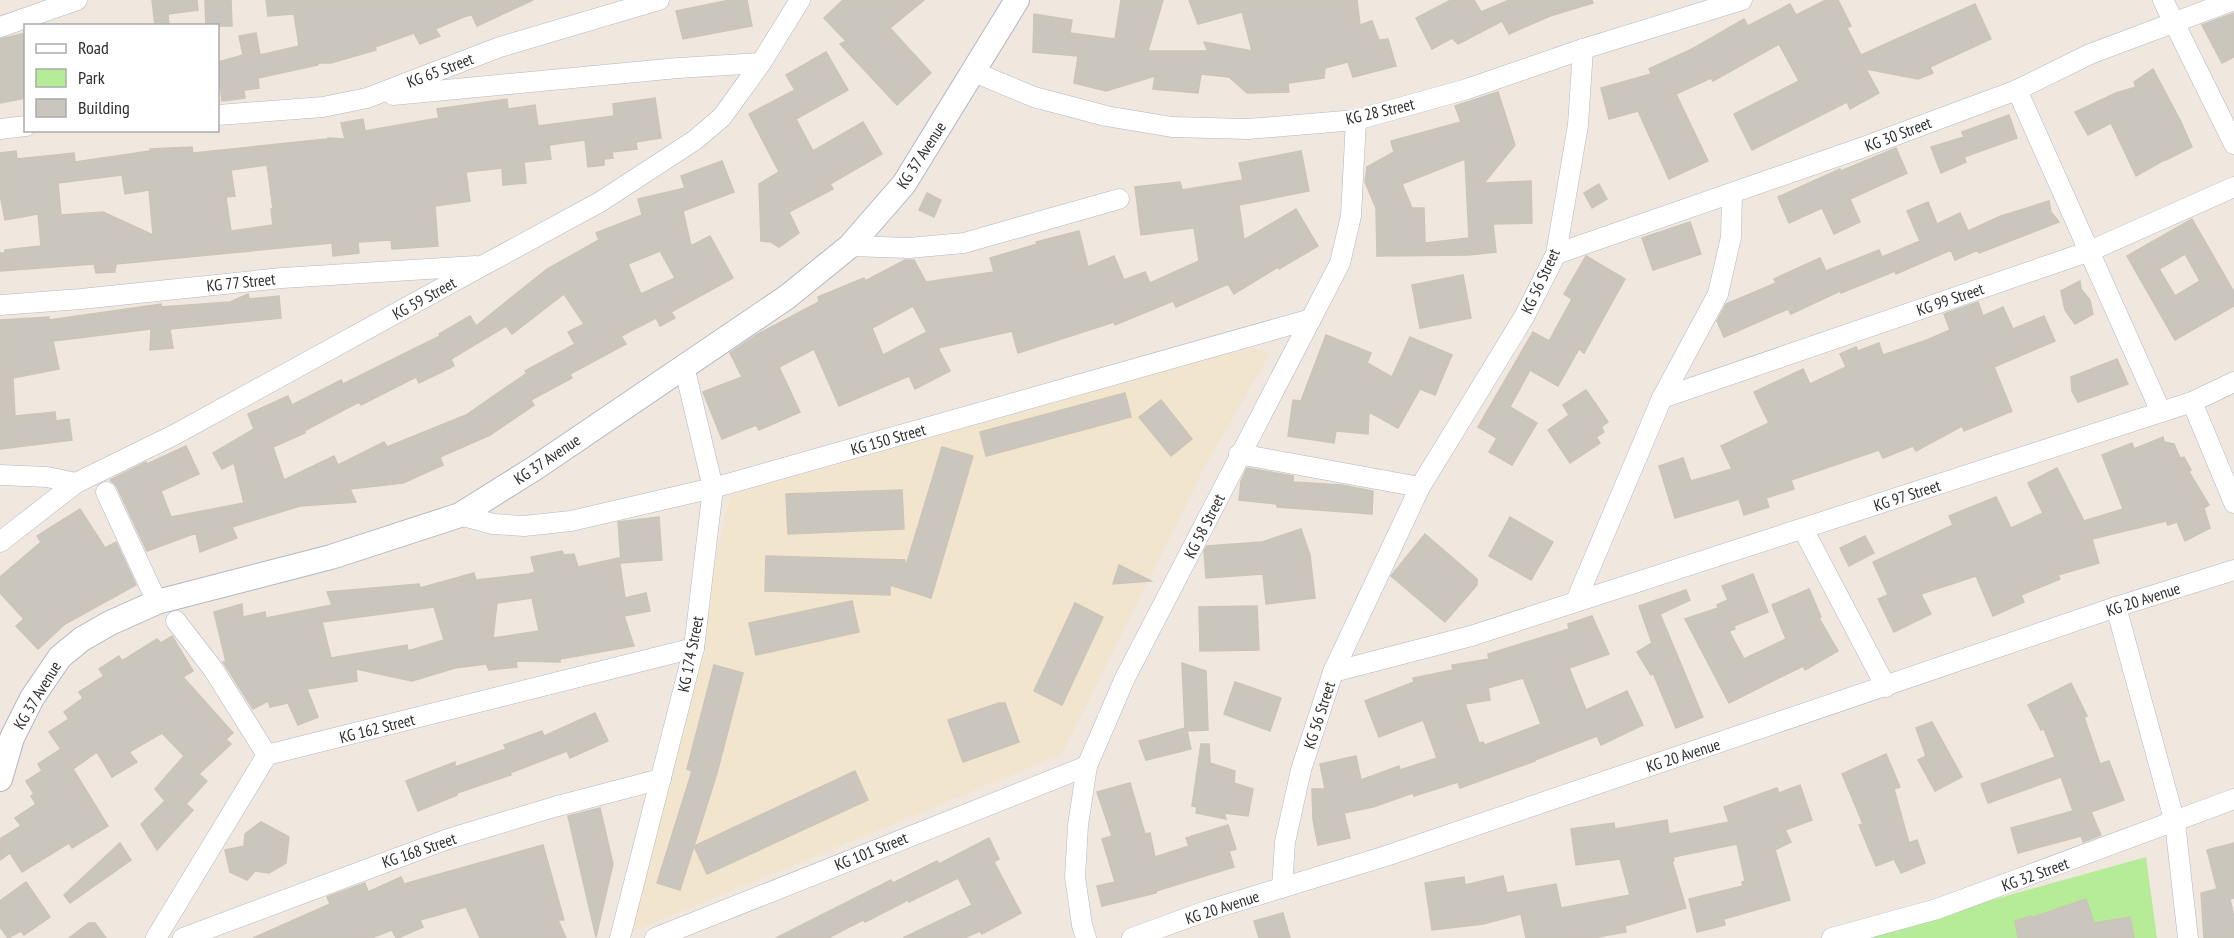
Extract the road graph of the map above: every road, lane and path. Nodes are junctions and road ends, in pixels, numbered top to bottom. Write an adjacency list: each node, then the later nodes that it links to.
1 (77, 0): 9 (street)
2 (659, 0): 14 (street, KG 65 Street)
3 (800, 0): 11 (street, KG 59 Street)
4 (1017, 0): 12 (street, KG 37 Avenue)
5 (1739, 0): 10 (street, KG 28 Street)
6 (2163, 0): 8 (street)
7 (2234, 0): 8 (street, KG 30 Street)
8 (2173, 21): 13 (street, KG 30 Street); 19 (street)
9 (0, 27)
10 (1583, 49): 16 (street, KG 28 Street); 25 (street, KG 56 Street)
11 (761, 63): 14 (street); 26 (street, KG 59 Street)
12 (974, 72): 16 (street, KG 28 Street); 23 (street, KG 37 Avenue)
13 (2017, 90): 21 (street, KG 30 Street); 24 (street)
14 (367, 98): 15 (street, KG 65 Street)
15 (219, 115)
16 (1356, 120): 28 (street, KG 58 Street)
17 (24, 126): 18 (street)
18 (0, 129)
19 (2234, 144)
20 (2234, 187): 24 (street, KG 99 Street)
21 (1732, 194): 25 (street, KG 30 Street); 31 (street)
22 (1119, 199): 23 (street)
23 (850, 246): 29 (street, KG 37 Avenue)
24 (2090, 250): 31 (street, KG 99 Street); 33 (street)
25 (1556, 254): 37 (street, KG 56 Street)
26 (482, 266): 27 (street, KG 77 Street); 36 (street, KG 59 Street)
27 (0, 305)
28 (1311, 319): 34 (street, KG 58 Street); 38 (street, KG 150 Street)
29 (684, 366): 38 (street, KG 174 Street); 41 (street, KG 37 Avenue)
30 (2234, 382): 32 (street, KG 97 Street)
31 (1662, 398): 45 (street)
32 (2192, 402): 33 (street, KG 97 Street); 40 (street)
33 (2161, 412): 42 (street, KG 97 Street)
34 (1239, 454): 37 (street); 53 (street, KG 58 Street)
35 (0, 475): 36 (street)
36 (76, 483): 43 (street, KG 59 Street)
37 (1420, 487): 50 (street, KG 56 Street)
38 (713, 488): 41 (street, KG 150 Street); 49 (street, KG 174 Street)
39 (106, 492): 46 (street)
40 (2234, 503)
41 (460, 515): 46 (street, KG 37 Avenue)
42 (1803, 529): 45 (street, KG 97 Street); 51 (street)
43 (0, 542)
44 (2234, 570): 47 (street, KG 20 Avenue)
45 (1576, 601): 50 (street, KG 97 Street)
46 (157, 602): 54 (street, KG 37 Avenue)
47 (2116, 607): 51 (street, KG 20 Avenue); 57 (street)
48 (176, 621): 52 (street)
49 (694, 648): 52 (street, KG 162 Street); 55 (street, KG 174 Street)
50 (1333, 672): 58 (street, KG 56 Street)
51 (1886, 687): 58 (street, KG 20 Avenue)
52 (267, 755): 59 (street)
53 (1087, 766): 62 (street, KG 101 Street); 63 (street, KG 58 Street)
54 (0, 779)
55 (661, 779): 60 (street, KG 168 Street); 61 (street, KG 174 Street)
56 (2234, 799): 57 (street, KG 32 Street)
57 (2175, 823): 65 (street, KG 32 Street); 66 (street)
58 (1282, 888): 64 (street, KG 20 Avenue)
59 (156, 938)
60 (183, 938)
61 (620, 938)
62 (655, 938)
63 (1086, 938)
64 (1132, 938)
65 (1832, 938)
66 (2188, 938)

